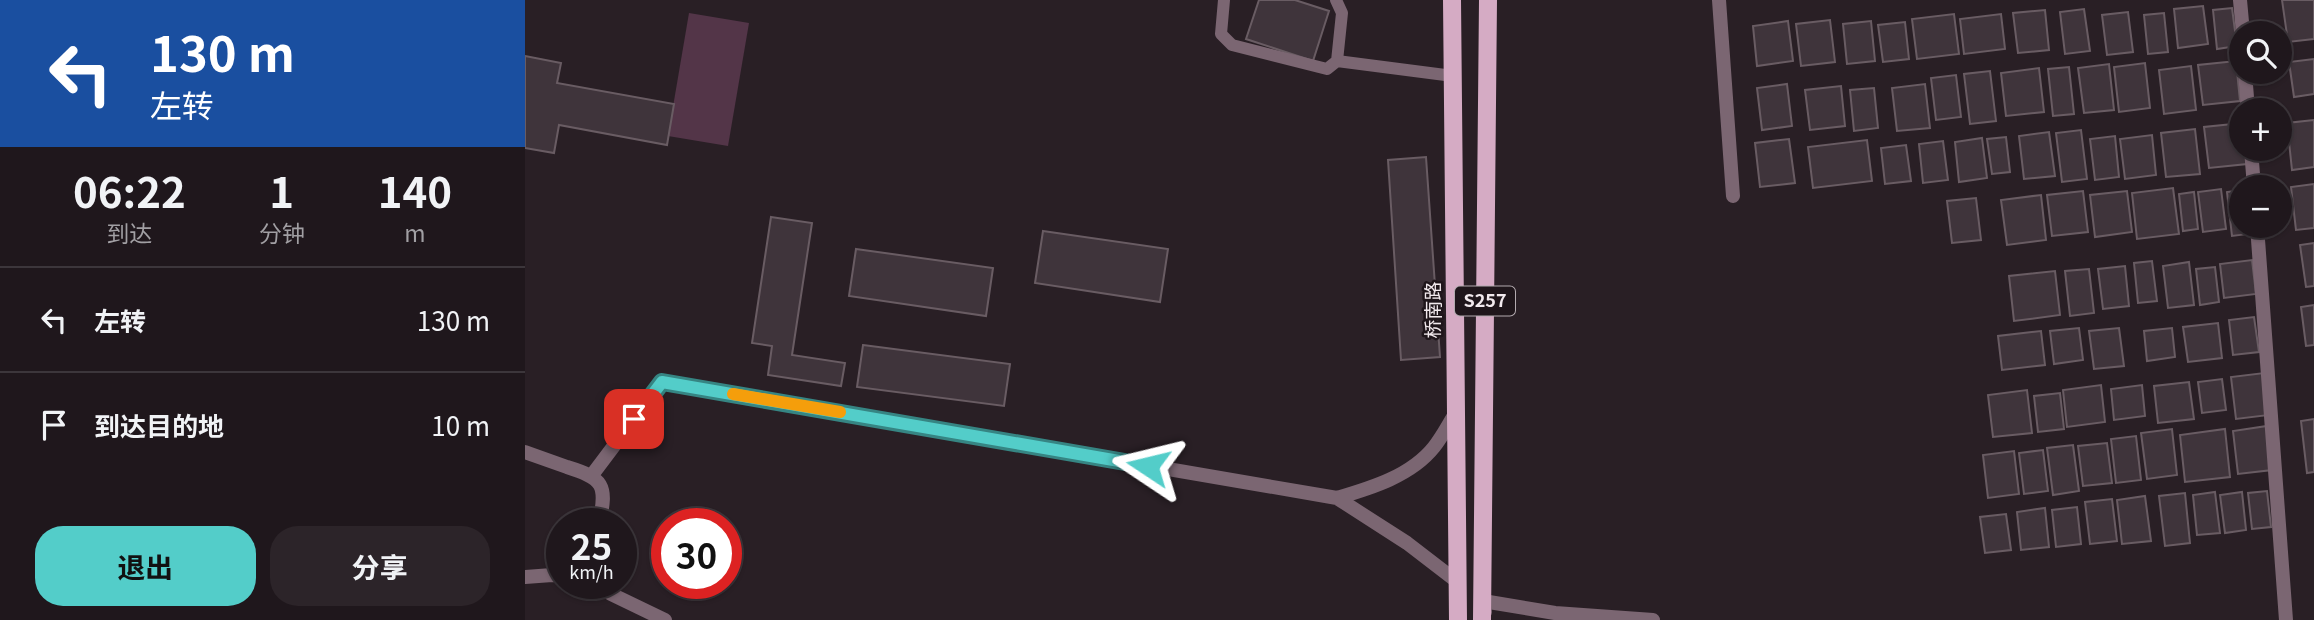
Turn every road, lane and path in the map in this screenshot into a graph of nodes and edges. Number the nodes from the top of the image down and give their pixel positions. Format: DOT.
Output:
graph roads {
  1 [pos="1224,0"];
  2 [pos="1336,0"];
  3 [pos="1452,0"];
  4 [pos="1488,0"];
  5 [pos="1719,0"];
  6 [pos="2240,0"];
  7 [pos="2242,21"];
  8 [pos="1338,61"];
  9 [pos="1453,76"];
  10 [pos="1734,197"];
  11 [pos="2258,238"];
  12 [pos="1455,414"];
  13 [pos="525,452"];
  14 [pos="592,475"];
  15 [pos="1337,498"];
  16 [pos="603,508"];
  17 [pos="546,575"];
  18 [pos="525,577"];
  19 [pos="1459,592"];
  20 [pos="621,599"];
  21 [pos="1483,601"];
  22 [pos="665,620"];
  23 [pos="1448,620"];
  24 [pos="1458,620"];
  25 [pos="1485,620"];
  26 [pos="1653,620"];
  27 [pos="2285,620"];
  1 -- 8 [label="lane"];
  2 -- 8 [label="lane"];
  3 -- 9 [label="main road, 桥南路 / S257"];
  4 -- 21 [label="main road, S257"];
  5 -- 10 [label="street"];
  6 -- 7 [label="street"];
  8 -- 9 [label="lane"];
  9 -- 12 [label="main road, 桥南路 / S257"];
  11 -- 27 [label="street"];
  12 -- 15 [label="street"];
  12 -- 19 [label="main road, 桥南路 / S257"];
  13 -- 14 [label="street"];
  14 -- 15 [label="street"];
  14 -- 16 [label="street"];
  15 -- 19 [label="street"];
  17 -- 18 [label="street"];
  19 -- 23 [label="street"];
  19 -- 24 [label="main road, 桥南路 / S257"];
  20 -- 22 [label="street"];
  21 -- 25 [label="main road, S257"];
  21 -- 26 [label="street"];
}
